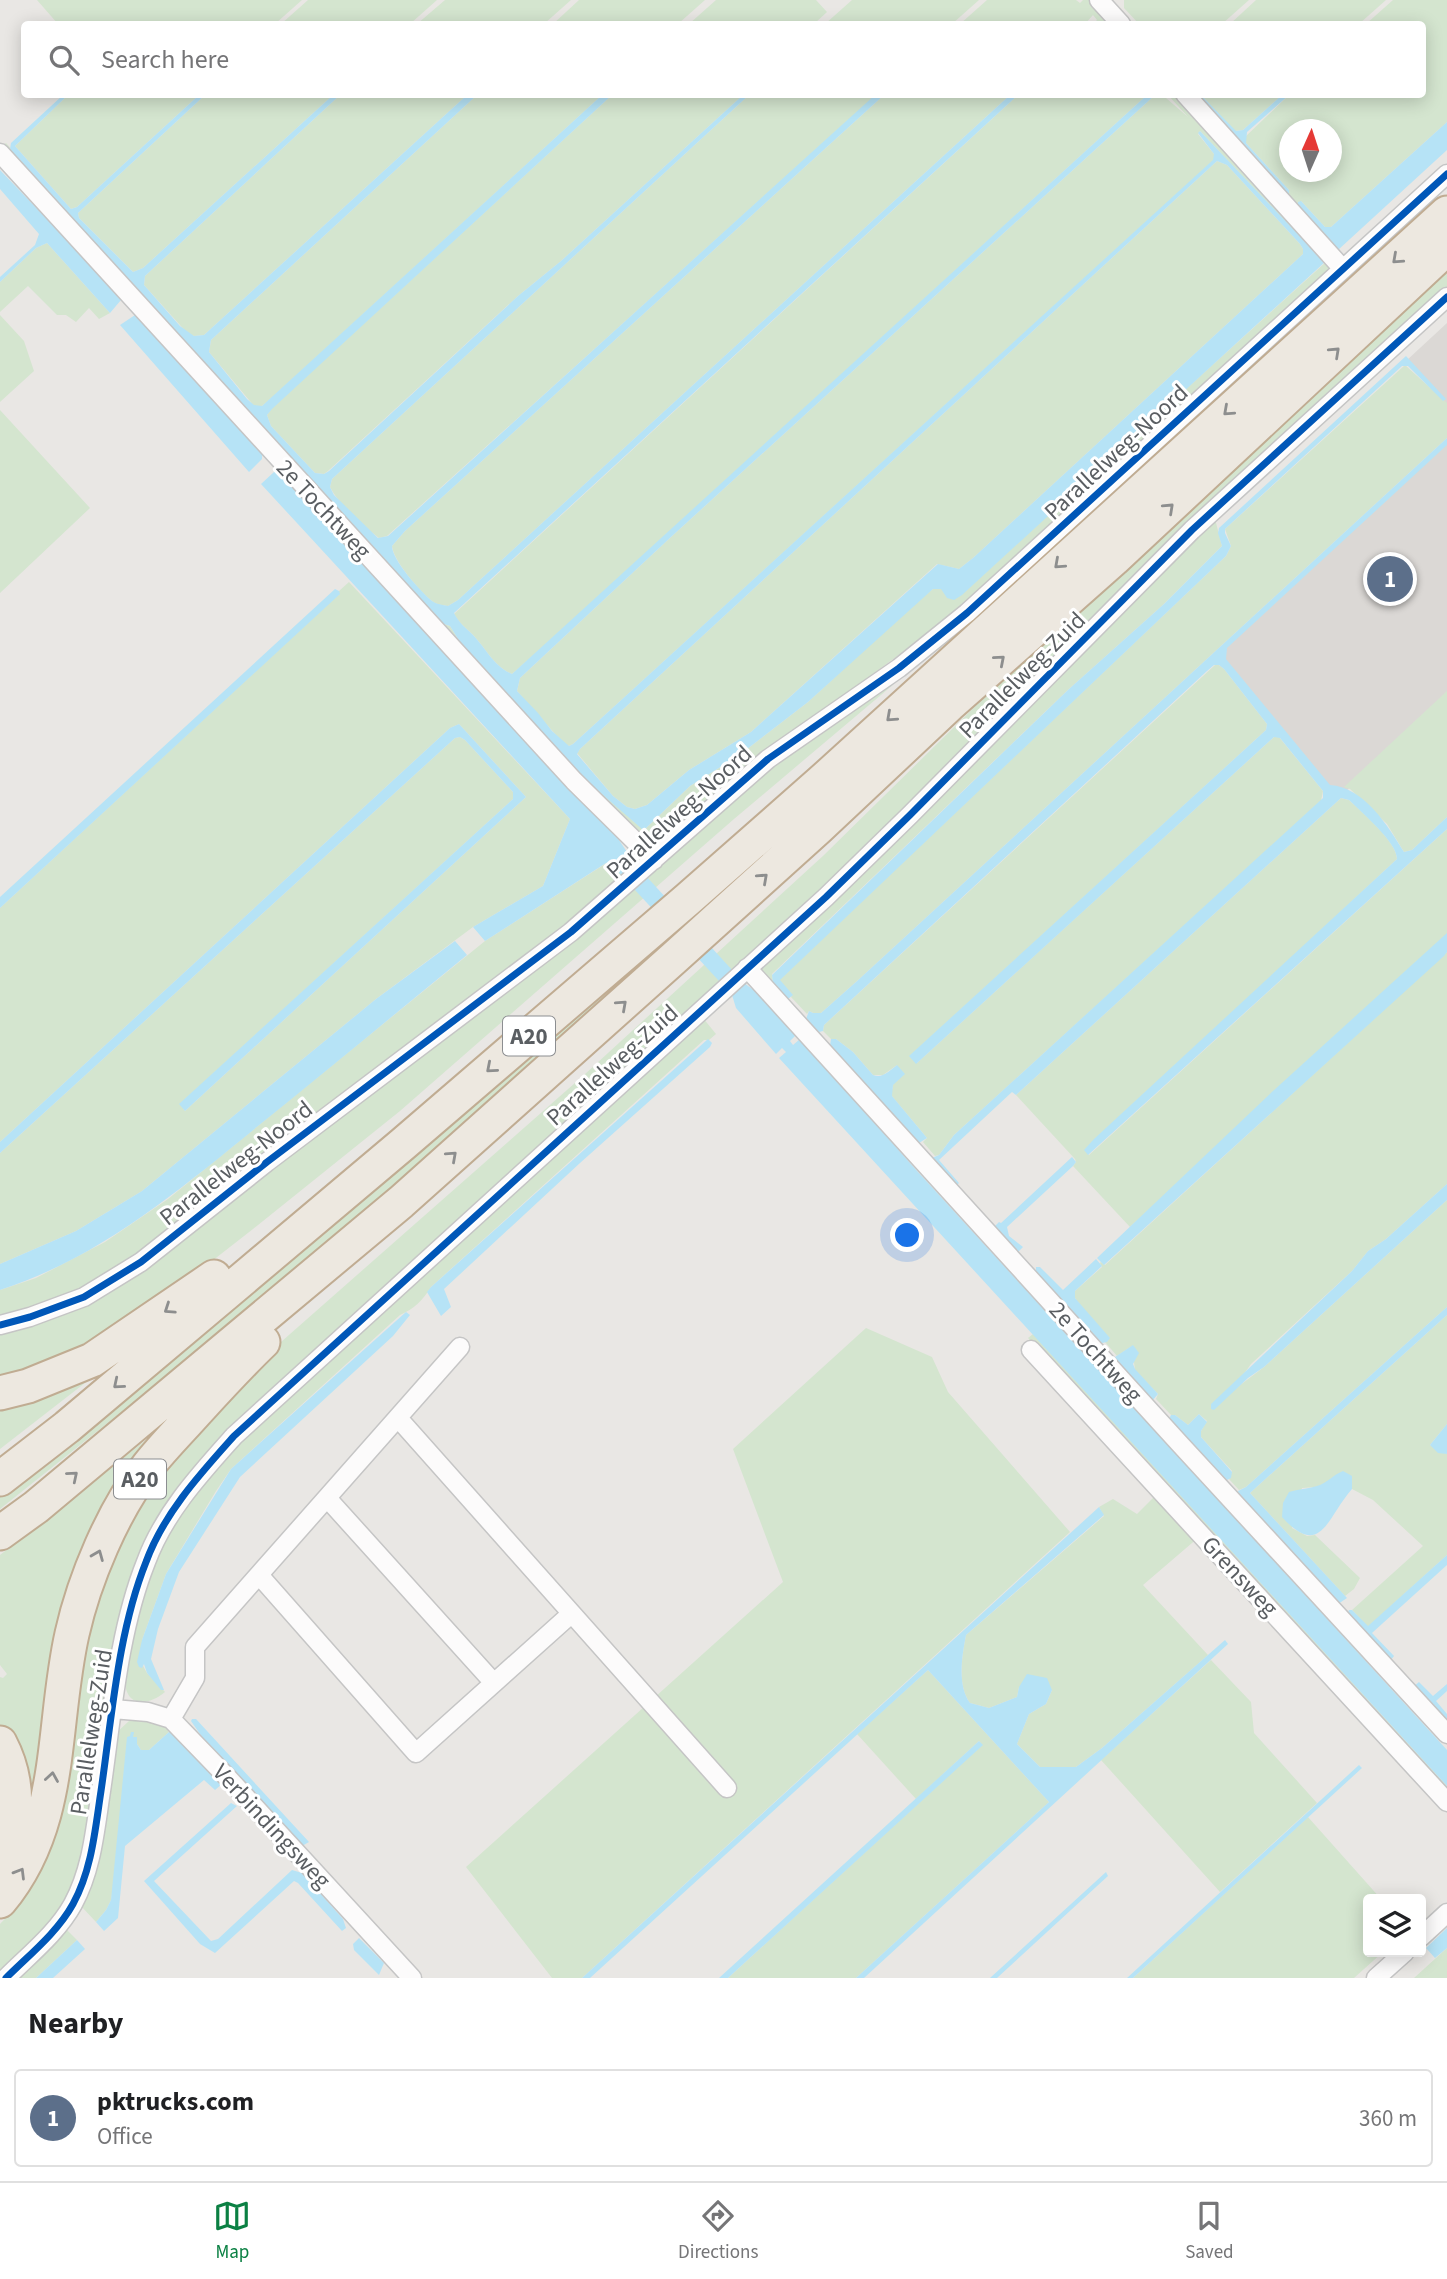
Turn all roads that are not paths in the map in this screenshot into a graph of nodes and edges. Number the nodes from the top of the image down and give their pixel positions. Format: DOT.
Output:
graph roads {
  1 [pos="1099,0"];
  2 [pos="1118,21"];
  3 [pos="1189,98"];
  4 [pos="0,153"];
  5 [pos="1447,174"];
  6 [pos="1447,212"];
  7 [pos="1447,248"];
  8 [pos="1340,266"];
  9 [pos="1447,297"];
  10 [pos="649,864"];
  11 [pos="744,971"];
  12 [pos="403,1144"];
  13 [pos="401,1202"];
  14 [pos="0,1325"];
  15 [pos="460,1348"];
  16 [pos="1031,1350"];
  17 [pos="0,1393"];
  18 [pos="398,1418"];
  19 [pos="0,1479"];
  20 [pos="327,1498"];
  21 [pos="0,1533"];
  22 [pos="259,1575"];
  23 [pos="571,1614"];
  24 [pos="494,1683"];
  25 [pos="113,1709"];
  26 [pos="171,1719"];
  27 [pos="1447,1734"];
  28 [pos="0,1743"];
  29 [pos="727,1788"];
  30 [pos="1447,1802"];
  31 [pos="0,1861"];
  32 [pos="0,1901"];
  33 [pos="1447,1913"];
  34 [pos="1426,1932"];
  35 [pos="1399,1957"];
  36 [pos="6,1978"];
  37 [pos="412,1978"];
  38 [pos="1376,1978"];
  1 -- 2 [label="street"];
  3 -- 8 [label="street"];
  4 -- 10 [label="street, 2e Tochtweg"];
  5 -- 8 [label="street, Parallelweg-Noord"];
  6 -- 12 [label="highway, A20, one-way"];
  13 -- 7 [label="highway, A20, one-way"];
  8 -- 10 [label="street, Parallelweg-Noord"];
  9 -- 11 [label="street, Parallelweg-Zuid"];
  10 -- 14 [label="street, Parallelweg-Noord"];
  11 -- 25 [label="street, Parallelweg-Zuid"];
  11 -- 27 [label="street, 2e Tochtweg"];
  12 -- 17 [label="highway, A20, one-way"];
  12 -- 19 [label="highway, A20, one-way"];
  21 -- 13 [label="highway, A20, one-way"];
  32 -- 13 [label="highway, A20, one-way"];
  15 -- 18 [label="street"];
  16 -- 30 [label="street, Grensweg"];
  18 -- 20 [label="street"];
  18 -- 23 [label="street"];
  20 -- 22 [label="street"];
  20 -- 24 [label="street"];
  22 -- 24 [label="street"];
  22 -- 26 [label="street"];
  23 -- 24 [label="street"];
  23 -- 29 [label="street"];
  25 -- 26 [label="street"];
  25 -- 36 [label="street, Parallelweg-Zuid"];
  26 -- 37 [label="street, Verbindingsweg"];
  28 -- 31 [label="highway"];
  33 -- 34 [label="street"];
  35 -- 38 [label="street"];
}
